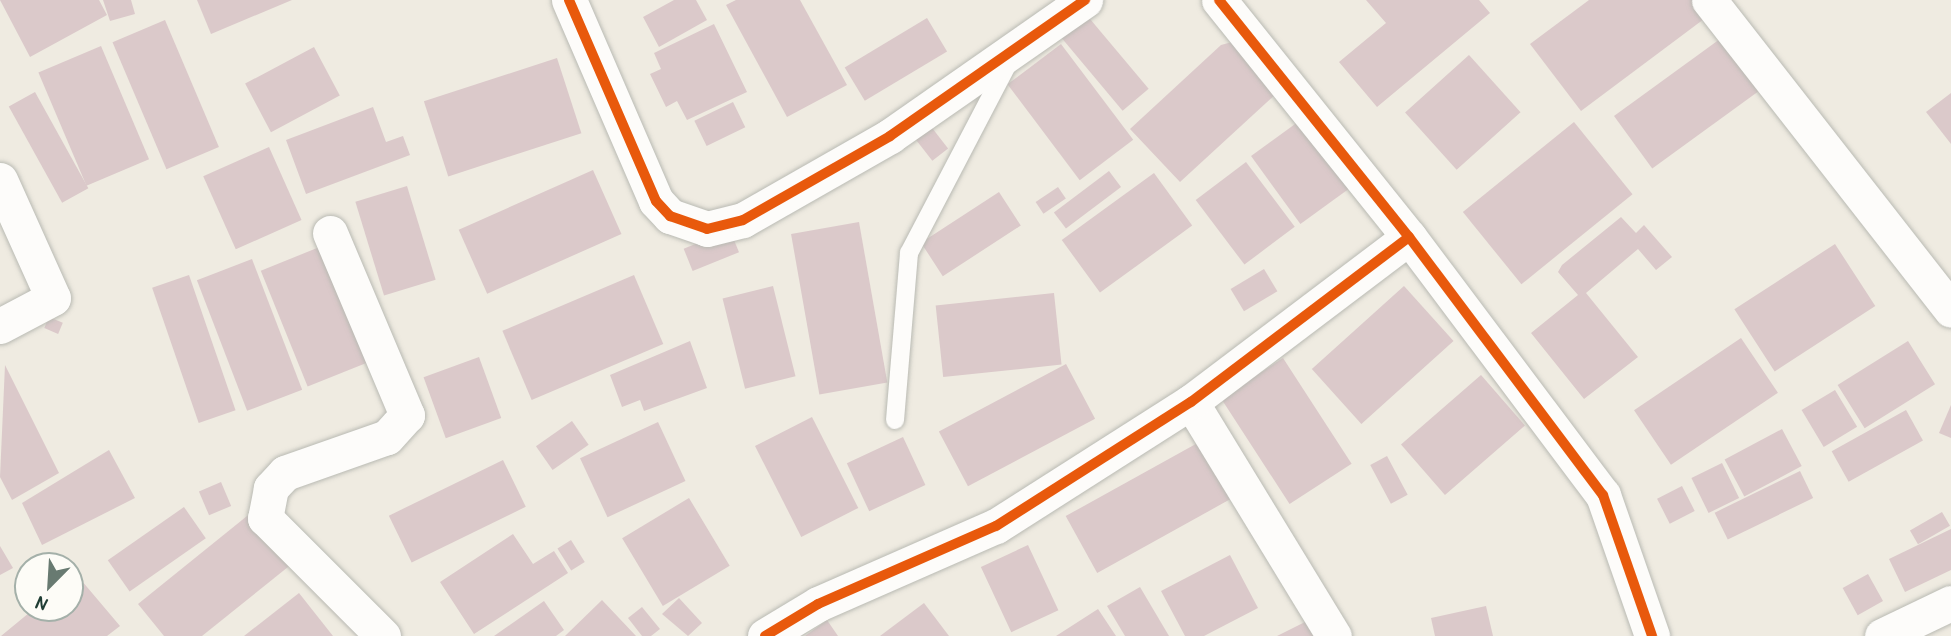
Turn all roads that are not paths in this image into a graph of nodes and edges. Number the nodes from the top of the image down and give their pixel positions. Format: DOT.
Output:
graph roads {
  1 [pos="569,0"];
  2 [pos="1085,0"];
  3 [pos="1219,0"];
  4 [pos="1709,0"];
  5 [pos="1017,47"];
  6 [pos="0,180"];
  7 [pos="330,233"];
  8 [pos="1409,237"];
  9 [pos="1951,310"];
  10 [pos="0,327"];
  11 [pos="1191,402"];
  12 [pos="895,420"];
  13 [pos="1951,603"];
  14 [pos="383,636"];
  15 [pos="765,636"];
  16 [pos="1334,636"];
  17 [pos="1652,636"];
  18 [pos="1882,636"];
  1 -- 5 [label="street"];
  2 -- 5 [label="street"];
  3 -- 8 [label="street"];
  4 -- 9 [label="street"];
  5 -- 12 [label="lane"];
  6 -- 10 [label="street"];
  7 -- 14 [label="street"];
  8 -- 11 [label="street"];
  8 -- 17 [label="street"];
  11 -- 15 [label="street"];
  11 -- 16 [label="street"];
  13 -- 18 [label="street"];
}
